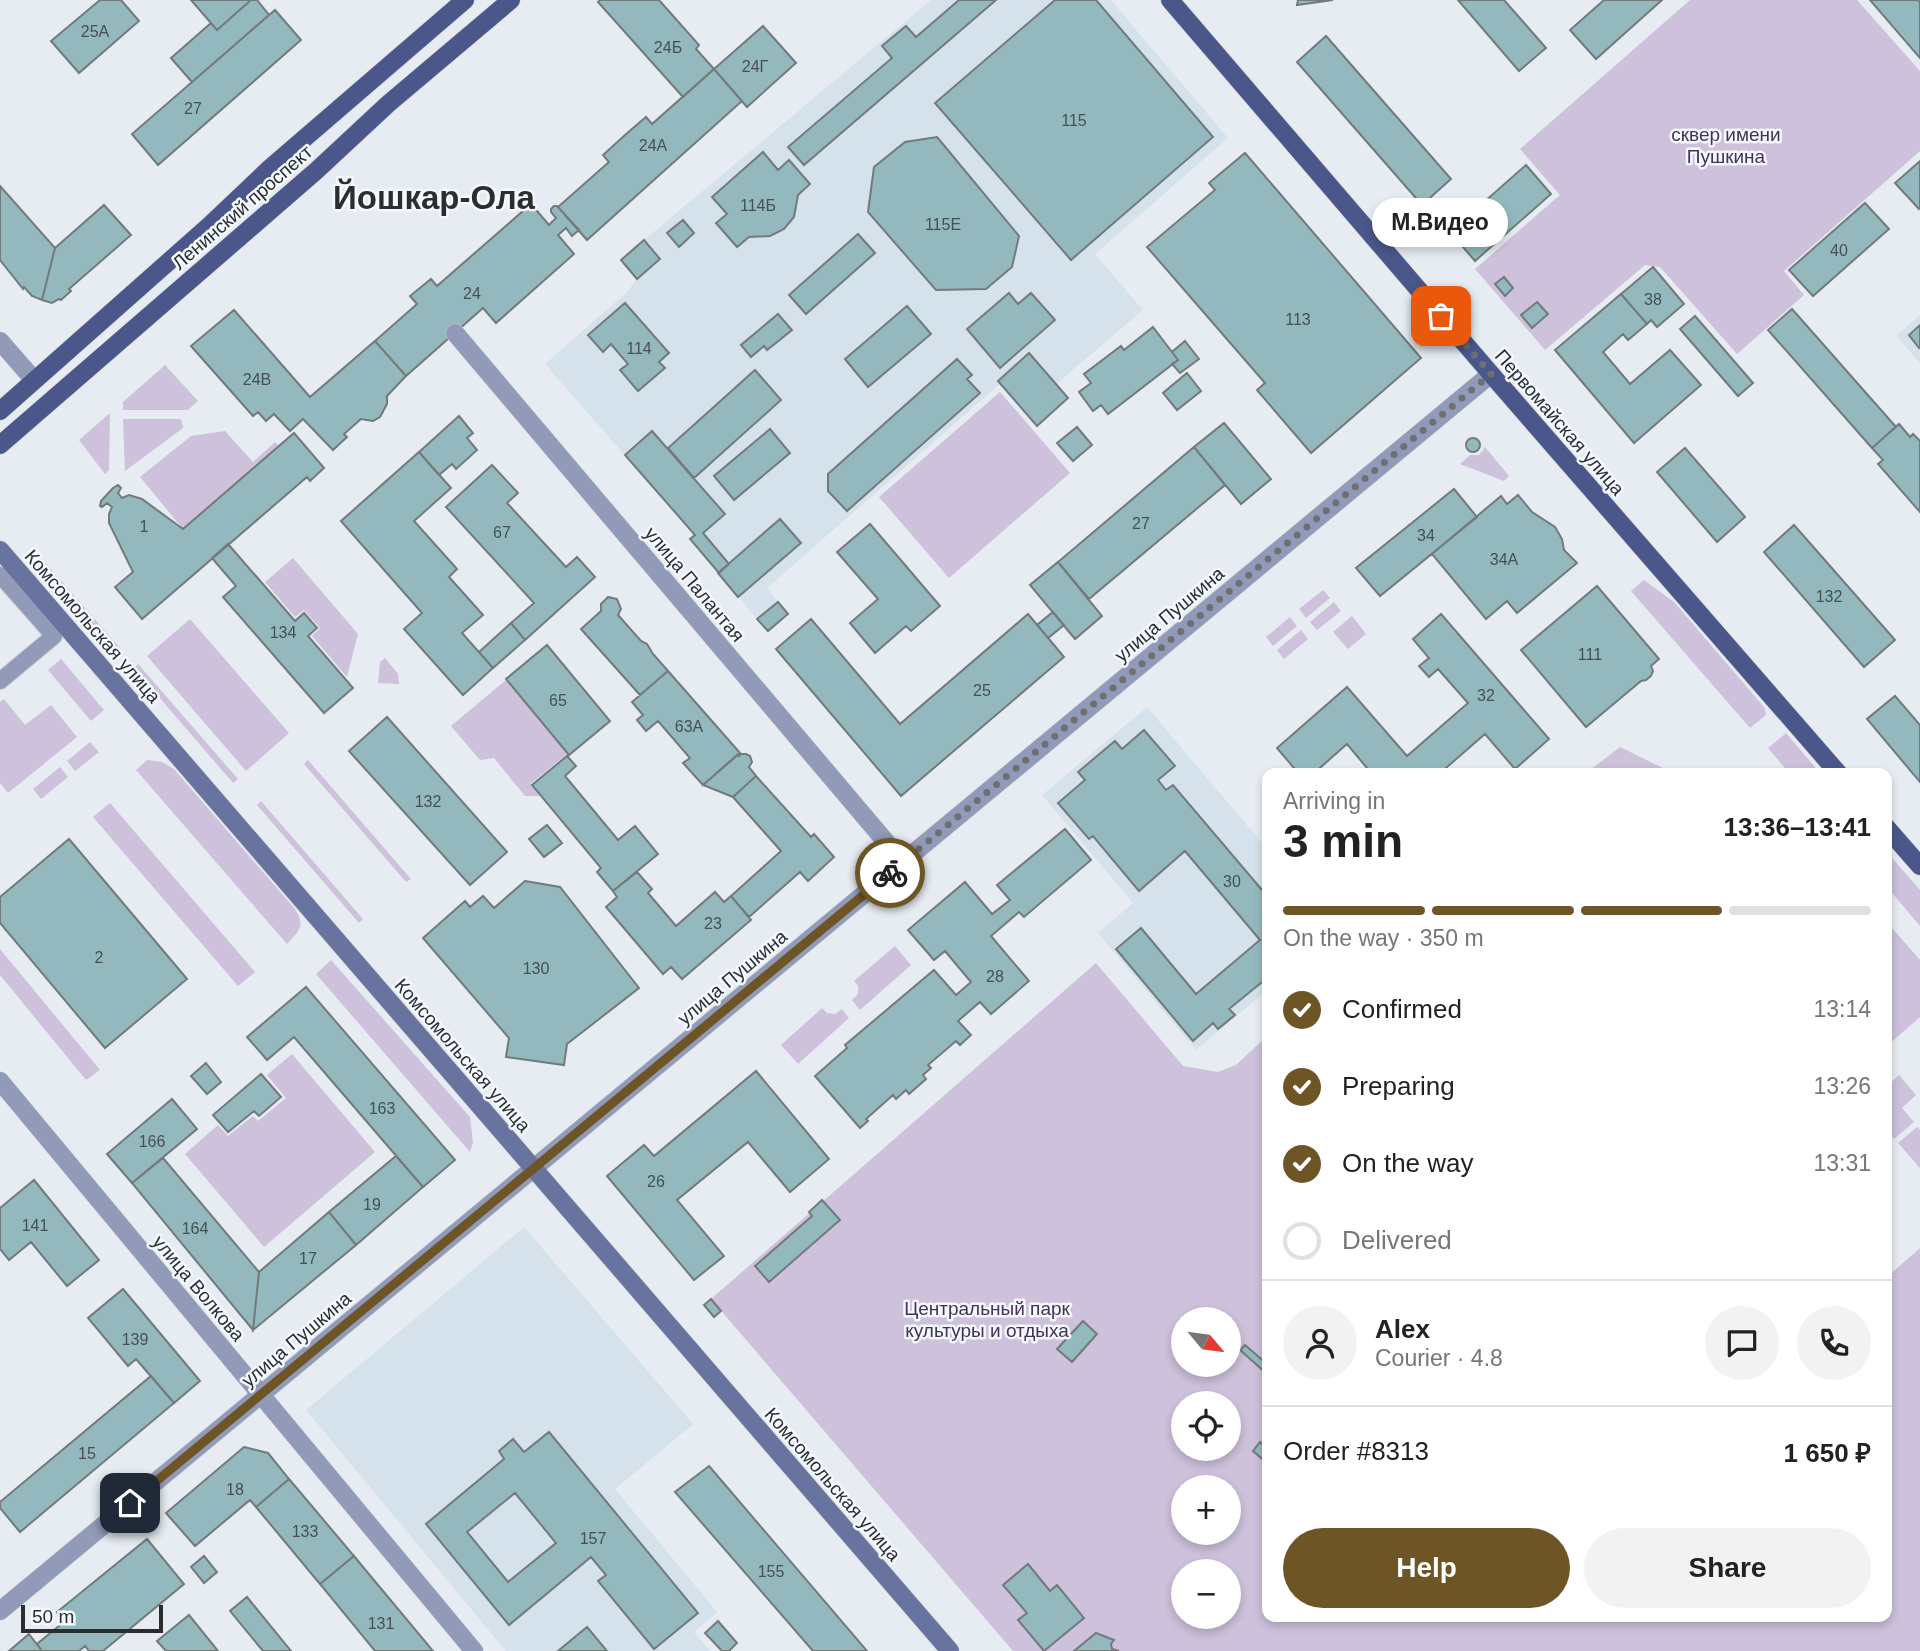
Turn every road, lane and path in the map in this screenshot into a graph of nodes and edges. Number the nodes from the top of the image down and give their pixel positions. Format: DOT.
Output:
graph roads {
  1 [pos="466,0"];
  2 [pos="511,0"];
  3 [pos="1170,0"];
  4 [pos="455,333"];
  5 [pos="0,341"];
  6 [pos="1491,374"];
  7 [pos="34,380"];
  8 [pos="51,400"];
  9 [pos="0,411"];
  10 [pos="0,445"];
  11 [pos="0,550"];
  12 [pos="0,575"];
  13 [pos="0,681"];
  14 [pos="1834,768"];
  15 [pos="1892,834"];
  16 [pos="903,862"];
  17 [pos="1920,866"];
  18 [pos="0,1081"];
  19 [pos="533,1170"];
  20 [pos="261,1395"];
  21 [pos="0,1611"];
  22 [pos="474,1651"];
  23 [pos="950,1651"];
  1 -- 7 [label="main road, Ленинский проспект"];
  2 -- 8 [label="main road, Ленинский проспект"];
  3 -- 6 [label="main road, Первомайская улица"];
  4 -- 16 [label="street, улица Палантая"];
  5 -- 7 [label="street"];
  6 -- 14 [label="main road, Первомайская улица"];
  6 -- 16 [label="street, улица Пушкина"];
  7 -- 8 [label="main road"];
  7 -- 9 [label="main road, Ленинский проспект"];
  8 -- 10 [label="main road, Ленинский проспект"];
  11 -- 19 [label="main road, Комсомольская улица"];
  12 -- 13 [label="street"];
  15 -- 17 [label="main road"];
  16 -- 19 [label="street, улица Пушкина"];
  18 -- 20 [label="street, улица Волкова"];
  19 -- 20 [label="street, улица Пушкина"];
  19 -- 23 [label="main road, Комсомольская улица"];
  20 -- 21 [label="street, улица Пушкина"];
  20 -- 22 [label="street, улица Волкова"];
}
